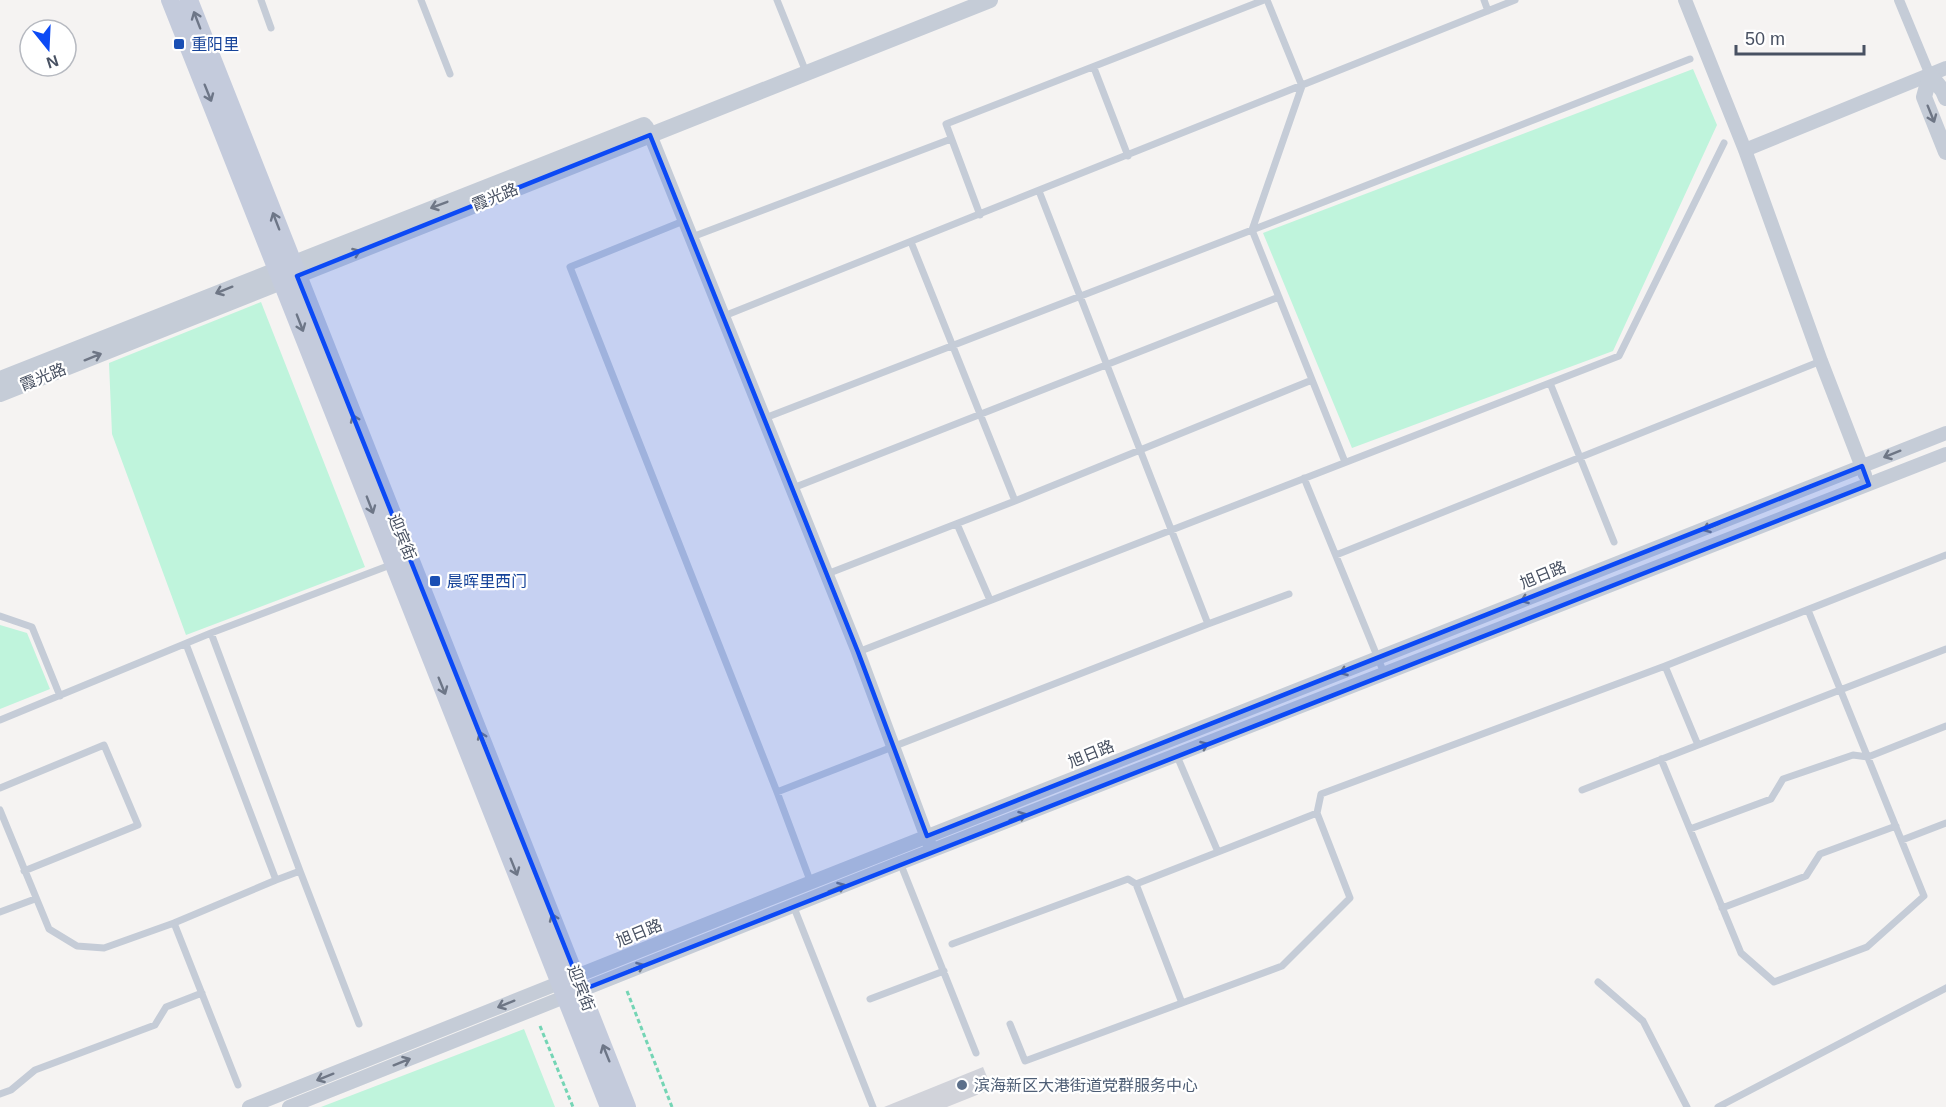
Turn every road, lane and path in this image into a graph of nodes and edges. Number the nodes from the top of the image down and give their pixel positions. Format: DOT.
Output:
graph roads {
  1 [pos="170,0"];
  2 [pos="189,0"];
  3 [pos="261,0"];
  4 [pos="421,0"];
  5 [pos="777,0"];
  6 [pos="963,0"];
  7 [pos="990,0"];
  8 [pos="1265,0"];
  9 [pos="1484,0"];
  10 [pos="1515,0"];
  11 [pos="1685,0"];
  12 [pos="1899,0"];
  13 [pos="1488,11"];
  14 [pos="271,28"];
  15 [pos="1690,59"];
  16 [pos="804,67"];
  17 [pos="1094,68"];
  18 [pos="1946,68"];
  19 [pos="450,74"];
  20 [pos="1930,75"];
  21 [pos="1302,86"];
  22 [pos="1946,98"];
  23 [pos="648,130"];
  24 [pos="951,139"];
  25 [pos="1724,143"];
  26 [pos="1745,150"];
  27 [pos="1946,152"];
  28 [pos="1128,156"];
  29 [pos="1039,191"];
  30 [pos="980,214"];
  31 [pos="686,220"];
  32 [pos="1252,230"];
  33 [pos="692,237"];
  34 [pos="911,242"];
  35 [pos="288,272"];
  36 [pos="1082,296"];
  37 [pos="1279,297"];
  38 [pos="724,316"];
  39 [pos="953,345"];
  40 [pos="1821,361"];
  41 [pos="1108,364"];
  42 [pos="0,380"];
  43 [pos="1312,380"];
  44 [pos="1550,383"];
  45 [pos="0,394"];
  46 [pos="981,414"];
  47 [pos="765,418"];
  48 [pos="1946,433"];
  49 [pos="1140,450"];
  50 [pos="1946,454"];
  51 [pos="1579,458"];
  52 [pos="1345,462"];
  53 [pos="1862,466"];
  54 [pos="1304,478"];
  55 [pos="1869,484"];
  56 [pos="793,488"];
  57 [pos="1015,501"];
  58 [pos="957,524"];
  59 [pos="1172,530"];
  60 [pos="1614,542"];
  61 [pos="1336,555"];
  62 [pos="1946,555"];
  63 [pos="393,564"];
  64 [pos="827,574"];
  65 [pos="1289,594"];
  66 [pos="990,600"];
  67 [pos="1808,610"];
  68 [pos="0,616"];
  69 [pos="1208,624"];
  70 [pos="211,633"];
  71 [pos="186,644"];
  72 [pos="1946,649"];
  73 [pos="858,652"];
  74 [pos="1378,658"];
  75 [pos="1665,666"];
  76 [pos="1384,673"];
  77 [pos="1841,690"];
  78 [pos="60,696"];
  79 [pos="0,720"];
  80 [pos="1946,726"];
  81 [pos="1698,745"];
  82 [pos="893,746"];
  83 [pos="1177,756"];
  84 [pos="1868,757"];
  85 [pos="1661,759"];
  86 [pos="0,788"];
  87 [pos="1582,790"];
  88 [pos="777,792"];
  89 [pos="0,811"];
  90 [pos="1317,813"];
  91 [pos="1946,823"];
  92 [pos="1896,826"];
  93 [pos="1690,829"];
  94 [pos="927,836"];
  95 [pos="1902,840"];
  96 [pos="896,849"];
  97 [pos="932,850"];
  98 [pos="1218,852"];
  99 [pos="900,863"];
  100 [pos="24,871"];
  101 [pos="300,871"];
  102 [pos="276,880"];
  103 [pos="811,882"];
  104 [pos="1136,884"];
  105 [pos="789,891"];
  106 [pos="816,897"];
  107 [pos="35,899"];
  108 [pos="794,906"];
  109 [pos="1722,908"];
  110 [pos="0,912"];
  111 [pos="174,922"];
  112 [pos="952,944"];
  113 [pos="944,971"];
  114 [pos="1598,982"];
  115 [pos="571,986"];
  116 [pos="1946,988"];
  117 [pos="627,992"];
  118 [pos="202,993"];
  119 [pos="870,999"];
  120 [pos="1182,1003"];
  121 [pos="359,1024"];
  122 [pos="1010,1024"];
  123 [pos="540,1026"];
  124 [pos="976,1053"];
  125 [pos="238,1085"];
  126 [pos="0,1094"];
  127 [pos="249,1107"];
  128 [pos="289,1107"];
  129 [pos="573,1107"];
  130 [pos="609,1107"];
  131 [pos="627,1107"];
  132 [pos="672,1107"];
  133 [pos="873,1107"];
  134 [pos="1687,1107"];
  135 [pos="1718,1107"];
  1 -- 35 [label="main road, 迎宾街, one-way"];
  35 -- 2 [label="main road, 迎宾街, one-way"];
  3 -- 14 [label="lane"];
  4 -- 19 [label="lane"];
  5 -- 16 [label="lane"];
  6 -- 16 [label="street, 霞光路"];
  7 -- 16 [label="street, 霞光路"];
  8 -- 17 [label="lane"];
  8 -- 21 [label="lane"];
  9 -- 13 [label="lane"];
  10 -- 13 [label="lane"];
  11 -- 26 [label="street"];
  12 -- 20 [label="street"];
  13 -- 21 [label="lane"];
  15 -- 32 [label="lane"];
  16 -- 23 [label="street, 霞光路"];
  17 -- 24 [label="lane"];
  17 -- 28 [label="lane"];
  18 -- 20 [label="street"];
  20 -- 22 [label="street"];
  20 -- 26 [label="street"];
  20 -- 27 [label="street, one-way"];
  21 -- 28 [label="lane"];
  21 -- 32 [label="lane"];
  23 -- 31 [label="street"];
  23 -- 35 [label="street, 霞光路"];
  24 -- 30 [label="lane"];
  24 -- 33 [label="lane"];
  25 -- 44 [label="lane"];
  26 -- 40 [label="street"];
  28 -- 29 [label="lane"];
  29 -- 30 [label="lane"];
  29 -- 36 [label="lane"];
  30 -- 34 [label="lane"];
  31 -- 33 [label="street"];
  31 -- 88 [label="lane"];
  32 -- 36 [label="lane"];
  32 -- 37 [label="lane"];
  33 -- 38 [label="street"];
  34 -- 38 [label="lane"];
  34 -- 39 [label="lane"];
  35 -- 42 [label="street, 霞光路, one-way"];
  45 -- 35 [label="street, 霞光路, one-way"];
  35 -- 63 [label="main road, 迎宾街, one-way"];
  115 -- 35 [label="main road, 迎宾街, one-way"];
  36 -- 39 [label="lane"];
  36 -- 41 [label="lane"];
  37 -- 41 [label="lane"];
  37 -- 43 [label="lane"];
  38 -- 47 [label="street"];
  39 -- 46 [label="lane"];
  39 -- 47 [label="lane"];
  40 -- 51 [label="lane"];
  40 -- 53 [label="street"];
  41 -- 46 [label="lane"];
  41 -- 49 [label="lane"];
  43 -- 49 [label="lane"];
  43 -- 52 [label="lane"];
  44 -- 51 [label="lane"];
  44 -- 52 [label="lane"];
  46 -- 56 [label="lane"];
  46 -- 57 [label="lane"];
  47 -- 56 [label="street"];
  48 -- 53 [label="street, 旭日路, one-way"];
  49 -- 57 [label="lane"];
  49 -- 59 [label="lane"];
  50 -- 55 [label="street, 旭日路"];
  51 -- 60 [label="lane"];
  51 -- 61 [label="lane"];
  52 -- 54 [label="lane"];
  53 -- 55 [label="street"];
  53 -- 74 [label="street, 旭日路, one-way"];
  54 -- 59 [label="lane"];
  54 -- 61 [label="lane"];
  55 -- 76 [label="street, 旭日路"];
  56 -- 64 [label="street"];
  57 -- 58 [label="lane"];
  58 -- 64 [label="lane"];
  58 -- 66 [label="lane"];
  59 -- 66 [label="lane"];
  59 -- 69 [label="lane"];
  61 -- 74 [label="lane"];
  62 -- 67 [label="lane"];
  63 -- 70 [label="lane"];
  63 -- 115 [label="main road, 迎宾街, one-way"];
  64 -- 73 [label="street"];
  65 -- 69 [label="lane"];
  66 -- 73 [label="lane"];
  67 -- 75 [label="lane"];
  67 -- 77 [label="lane"];
  68 -- 78 [label="lane"];
  69 -- 82 [label="lane"];
  70 -- 71 [label="lane"];
  70 -- 101 [label="lane"];
  71 -- 78 [label="lane"];
  71 -- 102 [label="lane"];
  72 -- 77 [label="lane"];
  73 -- 82 [label="street"];
  74 -- 76 [label="lane"];
  74 -- 94 [label="street, 旭日路, one-way"];
  75 -- 81 [label="lane"];
  75 -- 90 [label="lane"];
  83 -- 76 [label="street, 旭日路, one-way"];
  77 -- 81 [label="lane"];
  77 -- 84 [label="lane"];
  78 -- 79 [label="lane"];
  80 -- 84 [label="lane"];
  81 -- 85 [label="lane"];
  82 -- 88 [label="lane"];
  82 -- 94 [label="street"];
  97 -- 83 [label="street, 旭日路, one-way"];
  83 -- 98 [label="lane"];
  84 -- 92 [label="lane"];
  84 -- 93 [label="lane"];
  85 -- 87 [label="lane"];
  85 -- 93 [label="lane"];
  86 -- 100 [label="lane"];
  88 -- 103 [label="lane"];
  89 -- 100 [label="lane"];
  90 -- 98 [label="lane"];
  90 -- 120 [label="lane"];
  91 -- 95 [label="lane"];
  92 -- 95 [label="lane"];
  92 -- 109 [label="lane"];
  93 -- 109 [label="lane"];
  94 -- 96 [label="street, 旭日路"];
  94 -- 97 [label="street"];
  95 -- 109 [label="lane"];
  96 -- 99 [label="lane"];
  96 -- 103 [label="street, 旭日路"];
  97 -- 99 [label="street, 旭日路"];
  98 -- 104 [label="lane"];
  106 -- 99 [label="street, 旭日路, one-way"];
  99 -- 113 [label="lane"];
  100 -- 107 [label="lane"];
  101 -- 102 [label="lane"];
  101 -- 121 [label="lane"];
  102 -- 111 [label="lane"];
  103 -- 105 [label="street, 旭日路"];
  103 -- 106 [label="lane"];
  104 -- 112 [label="lane"];
  104 -- 120 [label="lane"];
  105 -- 108 [label="lane"];
  105 -- 115 [label="street, 旭日路"];
  106 -- 108 [label="street, 旭日路"];
  107 -- 110 [label="lane"];
  107 -- 111 [label="lane"];
  115 -- 108 [label="street, 旭日路, one-way"];
  108 -- 133 [label="lane"];
  111 -- 118 [label="lane"];
  113 -- 119 [label="lane"];
  113 -- 124 [label="lane"];
  114 -- 134 [label="lane"];
  115 -- 127 [label="street, 旭日路, one-way"];
  128 -- 115 [label="street, 旭日路, one-way"];
  115 -- 130 [label="main road, 迎宾街"];
  131 -- 115 [label="main road, 迎宾街, one-way"];
  116 -- 135 [label="lane"];
  117 -- 132 [label="path"];
  118 -- 125 [label="lane"];
  118 -- 126 [label="lane"];
  120 -- 122 [label="lane"];
  123 -- 129 [label="path"];
}
